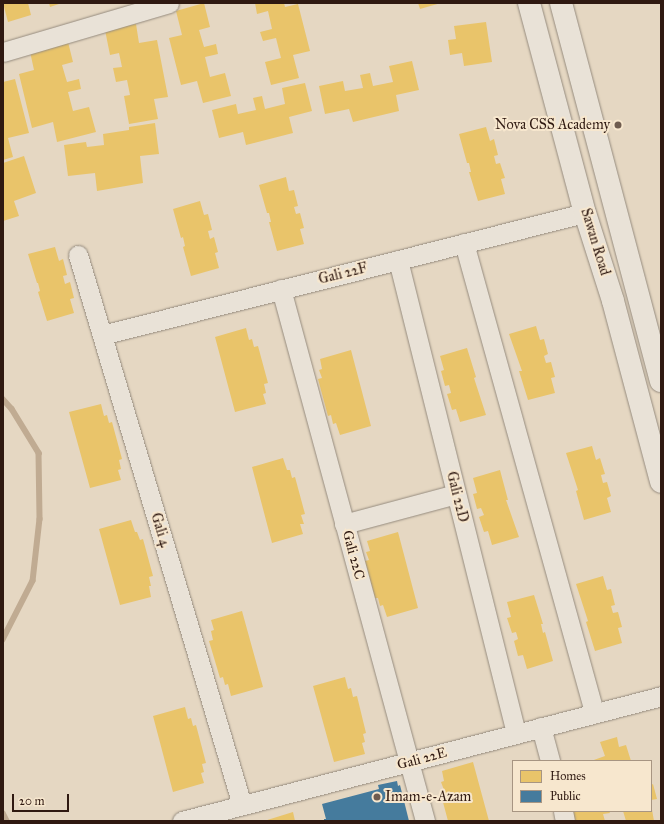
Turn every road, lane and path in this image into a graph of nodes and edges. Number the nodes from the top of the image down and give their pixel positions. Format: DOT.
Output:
graph roads {
  1 [pos="169,3"];
  2 [pos="529,3"];
  3 [pos="561,3"];
  4 [pos="3,52"];
  5 [pos="585,213"];
  6 [pos="464,243"];
  7 [pos="78,255"];
  8 [pos="398,260"];
  9 [pos="281,289"];
  10 [pos="102,335"];
  11 [pos="660,374"];
  12 [pos="661,482"];
  13 [pos="456,494"];
  14 [pos="344,524"];
  15 [pos="661,696"];
  16 [pos="594,714"];
  17 [pos="541,727"];
  18 [pos="516,734"];
  19 [pos="550,760"];
  20 [pos="409,762"];
  21 [pos="242,805"];
  22 [pos="187,820"];
  23 [pos="425,821"];
  1 -- 4 [label="street"];
  2 -- 5 [label="main road, Sawan Road"];
  3 -- 11 [label="main road, Sawan Road"];
  5 -- 6 [label="street, Gali 22F"];
  5 -- 12 [label="main road, Sawan Road"];
  6 -- 8 [label="street, Gali 22F"];
  6 -- 16 [label="street"];
  7 -- 10 [label="street, Gali 4"];
  8 -- 9 [label="street, Gali 22F"];
  8 -- 13 [label="street, Gali 22D"];
  9 -- 10 [label="street, Gali 22F"];
  9 -- 14 [label="street, Gali 22C"];
  10 -- 21 [label="street, Gali 4"];
  13 -- 14 [label="street"];
  13 -- 18 [label="street, Gali 22D"];
  14 -- 20 [label="street, Gali 22C"];
  15 -- 16 [label="street, Gali 22E"];
  16 -- 17 [label="street, Gali 22E"];
  17 -- 18 [label="street, Gali 22E"];
  17 -- 19 [label="street"];
  18 -- 20 [label="street, Gali 22E"];
  20 -- 21 [label="street, Gali 22E"];
  20 -- 23 [label="street, Gali 22C"];
  21 -- 22 [label="street, Gali 22E"];
}
